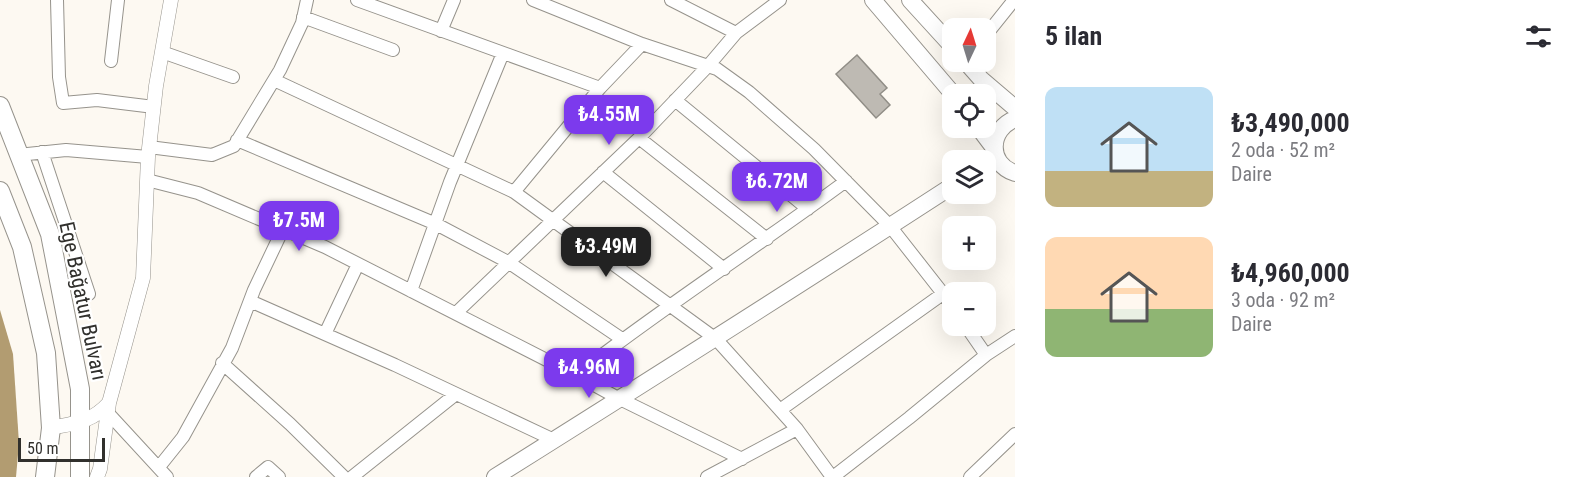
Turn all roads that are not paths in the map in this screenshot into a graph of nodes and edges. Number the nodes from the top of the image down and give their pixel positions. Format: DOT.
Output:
graph roads {
  1 [pos="57,0"];
  2 [pos="118,0"];
  3 [pos="171,0"];
  4 [pos="307,0"];
  5 [pos="357,0"];
  6 [pos="454,0"];
  7 [pos="533,0"];
  8 [pos="671,0"];
  9 [pos="780,0"];
  10 [pos="873,0"];
  11 [pos="910,0"];
  12 [pos="1014,0"];
  13 [pos="303,16"];
  14 [pos="996,22"];
  15 [pos="441,31"];
  16 [pos="736,33"];
  17 [pos="942,35"];
  18 [pos="642,44"];
  19 [pos="393,50"];
  20 [pos="162,52"];
  21 [pos="503,53"];
  22 [pos="111,61"];
  23 [pos="708,66"];
  24 [pos="975,72"];
  25 [pos="233,77"];
  26 [pos="274,80"];
  27 [pos="944,84"];
  28 [pos="600,88"];
  29 [pos="675,100"];
  30 [pos="0,106"];
  31 [pos="154,107"];
  32 [pos="1015,108"];
  33 [pos="1015,119"];
  34 [pos="639,138"];
  35 [pos="237,140"];
  36 [pos="994,150"];
  37 [pos="42,152"];
  38 [pos="149,152"];
  39 [pos="18,155"];
  40 [pos="996,160"];
  41 [pos="457,167"];
  42 [pos="603,172"];
  43 [pos="1015,173"];
  44 [pos="147,180"];
  45 [pos="846,181"];
  46 [pos="0,191"];
  47 [pos="514,192"];
  48 [pos="942,192"];
  49 [pos="808,209"];
  50 [pos="553,220"];
  51 [pos="436,224"];
  52 [pos="890,226"];
  53 [pos="283,229"];
  54 [pos="767,239"];
  55 [pos="507,262"];
  56 [pos="358,264"];
  57 [pos="724,269"];
  58 [pos="411,291"];
  59 [pos="942,291"];
  60 [pos="89,294"];
  61 [pos="942,294"];
  62 [pos="250,301"];
  63 [pos="670,307"];
  64 [pos="456,313"];
  65 [pos="325,334"];
  66 [pos="973,336"];
  67 [pos="1015,336"];
  68 [pos="622,339"];
  69 [pos="716,339"];
  70 [pos="986,355"];
  71 [pos="222,363"];
  72 [pos="576,375"];
  73 [pos="456,394"];
  74 [pos="618,398"];
  75 [pos="109,408"];
  76 [pos="780,410"];
  77 [pos="80,422"];
  78 [pos="51,428"];
  79 [pos="797,429"];
  80 [pos="1015,434"];
  81 [pos="554,440"];
  82 [pos="742,459"];
  83 [pos="163,472"];
  84 [pos="975,472"];
  85 [pos="45,477"];
  86 [pos="80,477"];
  87 [pos="97,477"];
  88 [pos="256,477"];
  89 [pos="279,477"];
  90 [pos="344,477"];
  91 [pos="352,477"];
  92 [pos="495,477"];
  93 [pos="707,477"];
  94 [pos="833,477"];
  95 [pos="990,477"];
  1 -- 31 [label="street"];
  2 -- 22 [label="street"];
  3 -- 20 [label="street"];
  4 -- 13 [label="street"];
  5 -- 15 [label="street"];
  6 -- 15 [label="street"];
  7 -- 18 [label="street"];
  8 -- 16 [label="street"];
  9 -- 16 [label="street"];
  10 -- 27 [label="main road"];
  11 -- 17 [label="main road"];
  12 -- 14 [label="street"];
  13 -- 19 [label="street"];
  13 -- 26 [label="street"];
  15 -- 21 [label="street"];
  16 -- 23 [label="street"];
  18 -- 23 [label="street"];
  18 -- 28 [label="street"];
  20 -- 25 [label="street"];
  20 -- 31 [label="street"];
  21 -- 28 [label="street"];
  21 -- 41 [label="street"];
  23 -- 29 [label="street"];
  23 -- 45 [label="street"];
  24 -- 32 [label="main road"];
  26 -- 35 [label="street"];
  26 -- 41 [label="street"];
  28 -- 47 [label="street"];
  29 -- 34 [label="street"];
  29 -- 49 [label="street"];
  30 -- 39 [label="main road, Ege Bağatur Bulvarı"];
  31 -- 38 [label="street"];
  33 -- 36 [label="main road"];
  34 -- 42 [label="street"];
  34 -- 54 [label="street"];
  35 -- 38 [label="street"];
  35 -- 51 [label="street"];
  37 -- 38 [label="street"];
  37 -- 39 [label="street"];
  37 -- 60 [label="street"];
  38 -- 44 [label="street"];
  39 -- 77 [label="main road, Ege Bağatur Bulvarı"];
  40 -- 43 [label="main road"];
  41 -- 47 [label="street"];
  41 -- 51 [label="street"];
  42 -- 50 [label="street"];
  42 -- 57 [label="street"];
  44 -- 53 [label="street"];
  44 -- 75 [label="street"];
  45 -- 49 [label="street"];
  45 -- 52 [label="street"];
  46 -- 78 [label="main road"];
  47 -- 50 [label="street"];
  48 -- 52 [label="main road"];
  49 -- 54 [label="street"];
  50 -- 55 [label="street"];
  50 -- 63 [label="street"];
  51 -- 55 [label="street"];
  51 -- 58 [label="street"];
  52 -- 59 [label="street"];
  52 -- 69 [label="main road"];
  53 -- 56 [label="street"];
  53 -- 62 [label="street"];
  54 -- 57 [label="street"];
  55 -- 64 [label="street"];
  55 -- 68 [label="street"];
  56 -- 58 [label="street"];
  56 -- 65 [label="street"];
  57 -- 63 [label="street"];
  58 -- 64 [label="street"];
  61 -- 76 [label="street"];
  62 -- 65 [label="street"];
  62 -- 71 [label="street"];
  63 -- 68 [label="street"];
  63 -- 69 [label="street"];
  64 -- 72 [label="street"];
  65 -- 73 [label="street"];
  66 -- 70 [label="street"];
  67 -- 70 [label="street"];
  68 -- 72 [label="street"];
  69 -- 74 [label="main road"];
  69 -- 76 [label="street"];
  70 -- 94 [label="street"];
  71 -- 83 [label="street"];
  71 -- 90 [label="street"];
  72 -- 74 [label="street"];
  73 -- 81 [label="street"];
  73 -- 91 [label="street"];
  74 -- 81 [label="main road"];
  74 -- 82 [label="street"];
  75 -- 77 [label="street"];
  75 -- 83 [label="street"];
  75 -- 87 [label="street"];
  76 -- 79 [label="street"];
  77 -- 78 [label="street"];
  77 -- 86 [label="main road, Ege Bağatur Bulvarı"];
  78 -- 85 [label="main road"];
  79 -- 82 [label="street"];
  79 -- 94 [label="street"];
  80 -- 84 [label="street"];
  81 -- 92 [label="main road"];
  82 -- 93 [label="street"];
  84 -- 95 [label="street"];
  88 -- 89 [label="street"];
}
